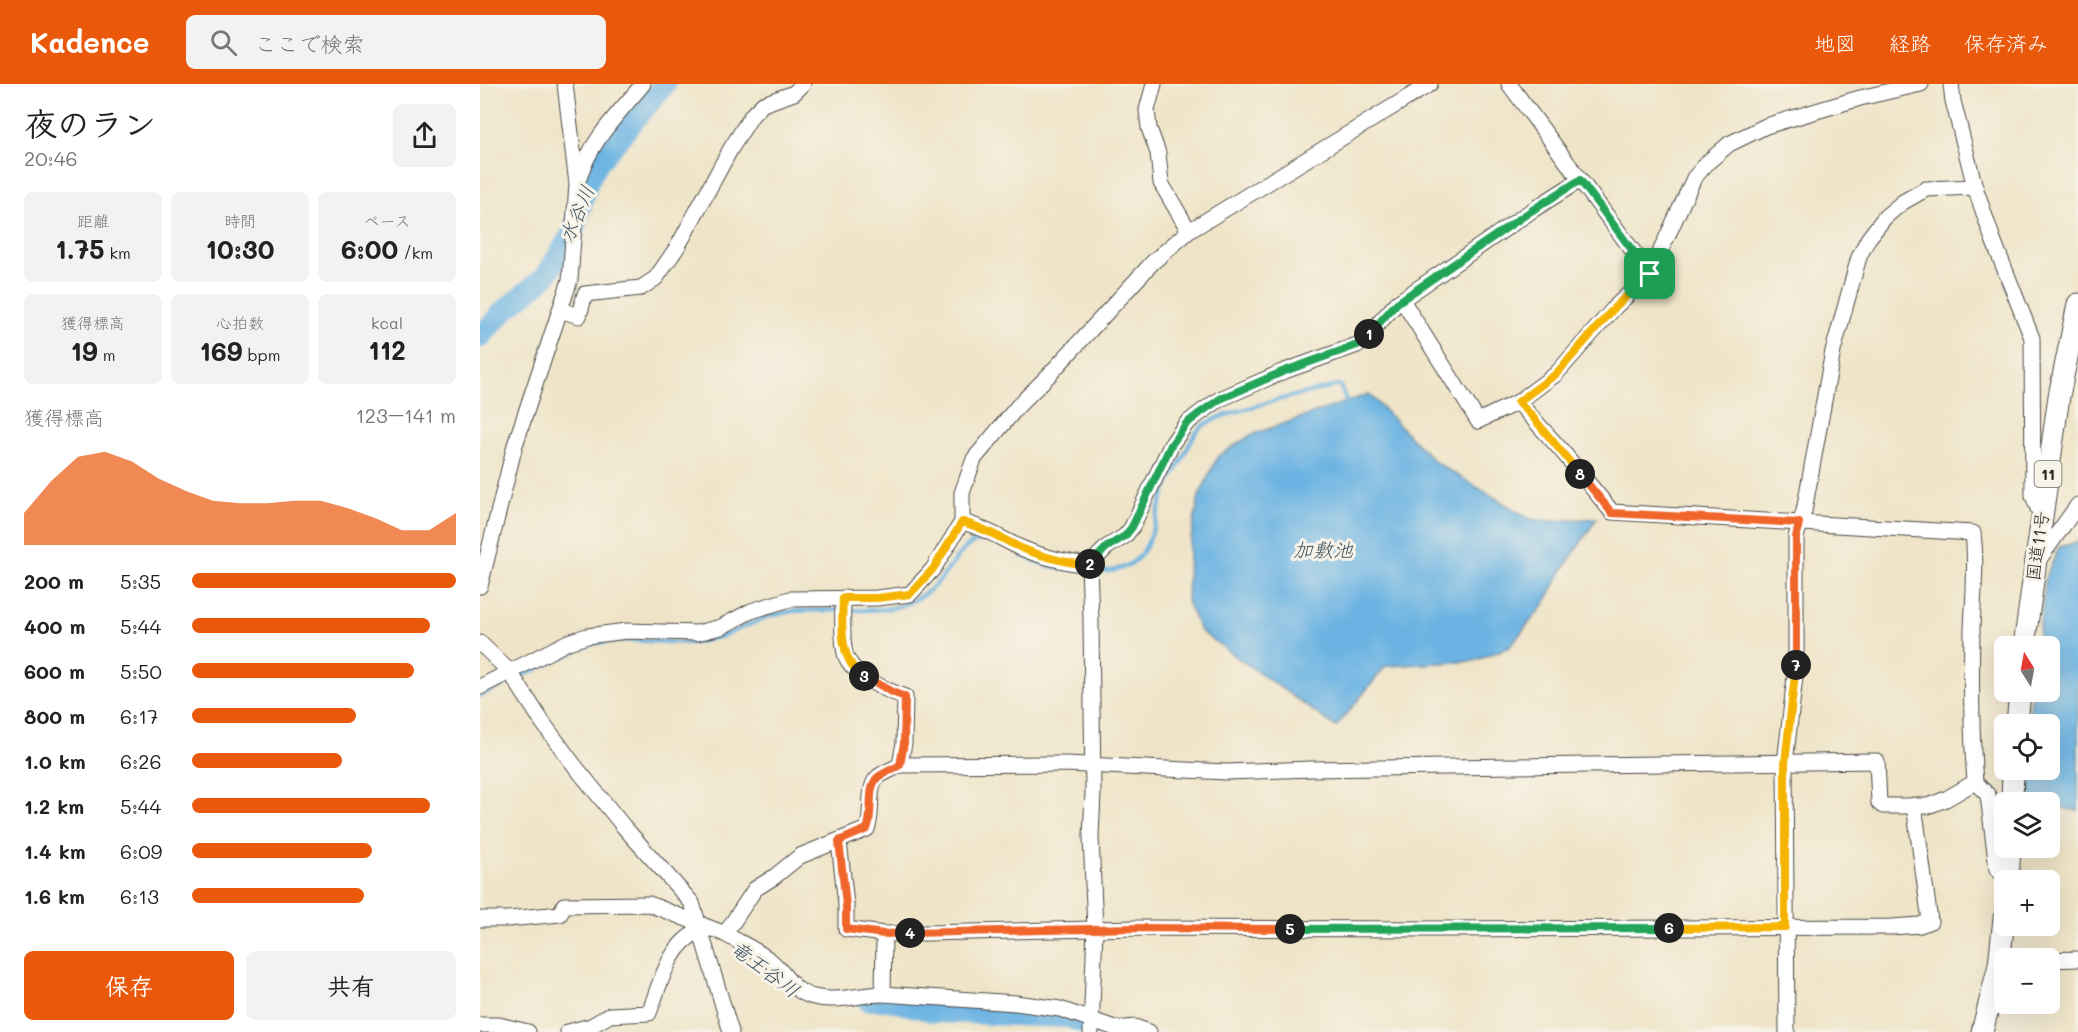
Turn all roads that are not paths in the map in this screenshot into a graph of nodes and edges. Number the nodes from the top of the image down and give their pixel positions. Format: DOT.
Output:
graph roads {
  1 [pos="565,84"];
  2 [pos="643,84"];
  3 [pos="802,84"];
  4 [pos="1154,84"];
  5 [pos="1430,84"];
  6 [pos="1509,84"];
  7 [pos="1921,84"];
  8 [pos="1951,84"];
  9 [pos="1580,180"];
  10 [pos="577,184"];
  11 [pos="1975,187"];
  12 [pos="1190,231"];
  13 [pos="1650,274"];
  14 [pos="1402,300"];
  15 [pos="2078,304"];
  16 [pos="560,310"];
  17 [pos="1518,402"];
  18 [pos="2078,505"];
  19 [pos="2042,519"];
  20 [pos="962,522"];
  21 [pos="1799,523"];
  22 [pos="2036,565"];
  23 [pos="1089,566"];
  24 [pos="480,586"];
  25 [pos="843,606"];
  26 [pos="2025,636"];
  27 [pos="480,643"];
  28 [pos="513,676"];
  29 [pos="480,687"];
  30 [pos="1785,763"];
  31 [pos="900,765"];
  32 [pos="1092,766"];
  33 [pos="1975,782"];
  34 [pos="1914,805"];
  35 [pos="839,841"];
  36 [pos="1999,870"];
  37 [pos="480,919"];
  38 [pos="699,927"];
  39 [pos="1785,927"];
  40 [pos="1095,929"];
  41 [pos="725,934"];
  42 [pos="884,934"];
  43 [pos="2078,958"];
  44 [pos="2060,959"];
  45 [pos="1994,990"];
  46 [pos="883,994"];
  47 [pos="480,1025"];
  48 [pos="1092,1026"];
  49 [pos="528,1032"];
  50 [pos="568,1032"];
  51 [pos="731,1032"];
  52 [pos="1149,1032"];
  53 [pos="1787,1032"];
  54 [pos="1982,1032"];
  1 -- 10 [label="street"];
  2 -- 10 [label="street"];
  3 -- 16 [label="street"];
  4 -- 12 [label="street"];
  5 -- 12 [label="street"];
  6 -- 9 [label="street"];
  7 -- 13 [label="street"];
  8 -- 11 [label="street"];
  9 -- 13 [label="street"];
  9 -- 14 [label="street"];
  10 -- 16 [label="street"];
  11 -- 19 [label="street"];
  11 -- 21 [label="street"];
  12 -- 20 [label="street"];
  13 -- 17 [label="street"];
  14 -- 17 [label="street"];
  14 -- 23 [label="street"];
  15 -- 19 [label="highway, 国道11号 / 11"];
  16 -- 24 [label="street"];
  17 -- 21 [label="street"];
  18 -- 22 [label="street"];
  19 -- 22 [label="highway, 国道11号 / 11"];
  20 -- 23 [label="street"];
  20 -- 25 [label="street"];
  21 -- 30 [label="street"];
  21 -- 33 [label="street"];
  22 -- 26 [label="highway, 国道11号 / 11"];
  23 -- 32 [label="street"];
  25 -- 28 [label="street"];
  25 -- 31 [label="street"];
  27 -- 28 [label="street"];
  28 -- 29 [label="street"];
  28 -- 38 [label="street"];
  30 -- 32 [label="street"];
  30 -- 34 [label="street"];
  30 -- 39 [label="street"];
  31 -- 32 [label="street"];
  31 -- 35 [label="street"];
  32 -- 40 [label="street"];
  33 -- 34 [label="street"];
  33 -- 36 [label="street"];
  34 -- 39 [label="street"];
  35 -- 41 [label="street"];
  35 -- 42 [label="street"];
  37 -- 38 [label="street"];
  38 -- 41 [label="street"];
  38 -- 50 [label="street"];
  38 -- 51 [label="street"];
  39 -- 40 [label="street"];
  39 -- 53 [label="street"];
  40 -- 42 [label="street"];
  40 -- 48 [label="street"];
  41 -- 46 [label="street"];
  42 -- 46 [label="street"];
  43 -- 44 [label="street"];
  45 -- 54 [label="highway"];
  46 -- 48 [label="street"];
  47 -- 49 [label="street"];
  48 -- 52 [label="street"];
}
